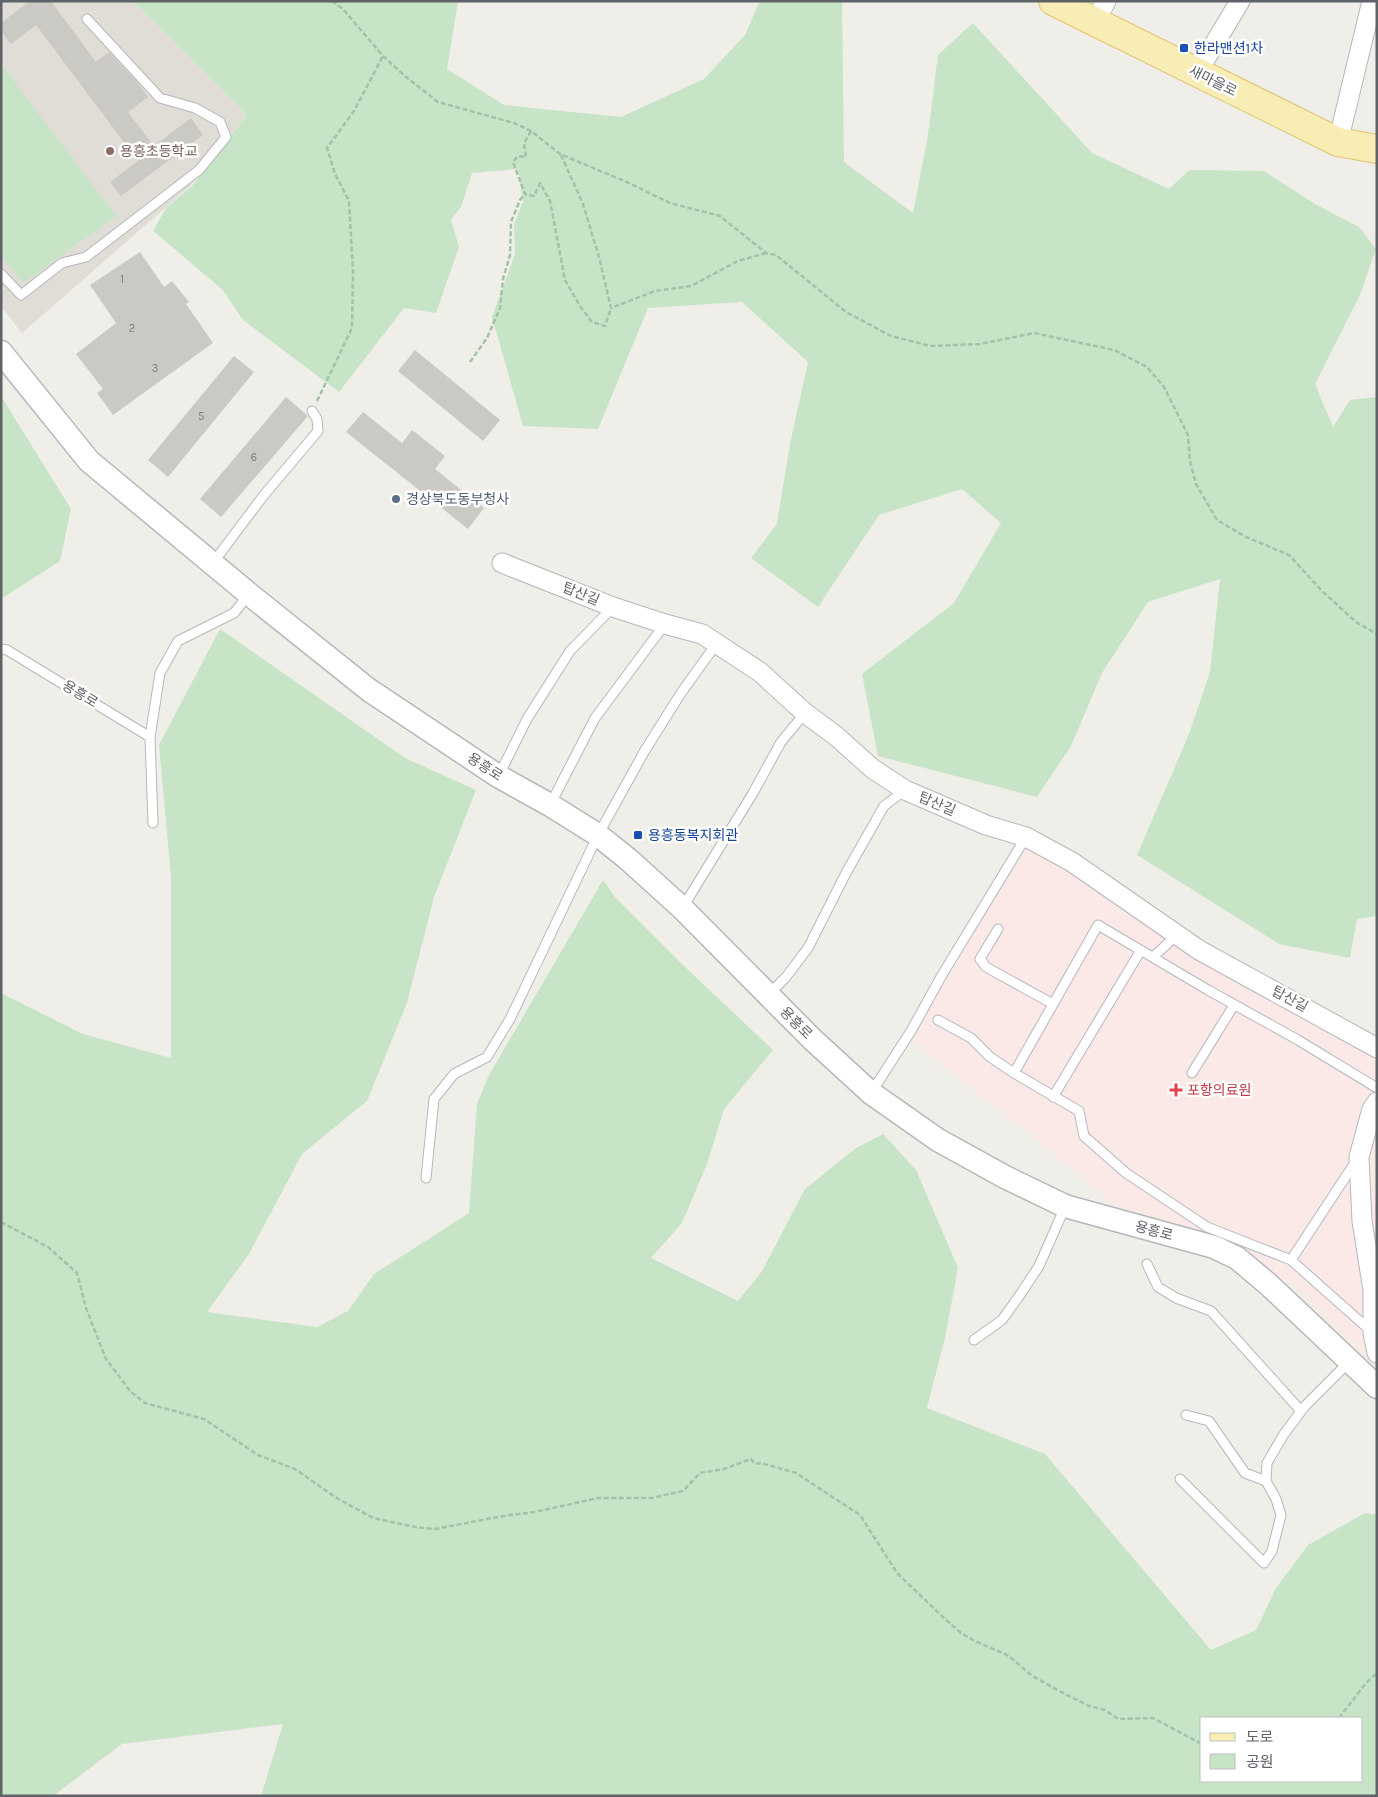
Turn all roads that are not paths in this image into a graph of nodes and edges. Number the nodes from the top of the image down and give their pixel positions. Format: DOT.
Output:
graph roads {
  1 [pos="1053,1"];
  2 [pos="1240,1"];
  3 [pos="1372,1"];
  4 [pos="1100,12"];
  5 [pos="87,19"];
  6 [pos="1197,73"];
  7 [pos="1338,142"];
  8 [pos="1377,149"];
  9 [pos="1,274"];
  10 [pos="1,352"];
  11 [pos="312,411"];
  12 [pos="502,563"];
  13 [pos="212,564"];
  14 [pos="249,594"];
  15 [pos="613,607"];
  16 [pos="665,624"];
  17 [pos="717,643"];
  18 [pos="1,649"];
  19 [pos="805,713"];
  20 [pos="150,737"];
  21 [pos="498,776"];
  22 [pos="905,790"];
  23 [pos="550,805"];
  24 [pos="153,822"];
  25 [pos="598,835"];
  26 [pos="1026,837"];
  27 [pos="682,908"];
  28 [pos="998,929"];
  29 [pos="1177,935"];
  30 [pos="1141,950"];
  31 [pos="1153,957"];
  32 [pos="768,995"];
  33 [pos="1053,1004"];
  34 [pos="1234,1005"];
  35 [pos="938,1020"];
  36 [pos="1377,1048"];
  37 [pos="1014,1073"];
  38 [pos="1192,1073"];
  39 [pos="1377,1088"];
  40 [pos="871,1093"];
  41 [pos="1053,1097"];
  42 [pos="1377,1102"];
  43 [pos="1359,1157"];
  44 [pos="426,1178"];
  45 [pos="1065,1206"];
  46 [pos="1291,1260"];
  47 [pos="1147,1264"];
  48 [pos="1373,1332"];
  49 [pos="974,1340"];
  50 [pos="1377,1354"];
  51 [pos="1349,1362"];
  52 [pos="1377,1387"];
  53 [pos="1301,1411"];
  54 [pos="1186,1415"];
  55 [pos="1180,1479"];
  56 [pos="1266,1481"];
  1 -- 4 [label="main road, 새마을로"];
  2 -- 6 [label="street"];
  3 -- 7 [label="street"];
  4 -- 6 [label="main road, 새마을로"];
  5 -- 9 [label="lane"];
  6 -- 7 [label="main road, 새마을로"];
  7 -- 8 [label="main road, 새마을로"];
  10 -- 13 [label="street, 용흥로"];
  11 -- 13 [label="lane"];
  12 -- 15 [label="street, 탑산길"];
  13 -- 14 [label="street, 용흥로"];
  14 -- 20 [label="lane"];
  14 -- 21 [label="street, 용흥로"];
  15 -- 16 [label="street, 탑산길"];
  15 -- 21 [label="lane"];
  16 -- 17 [label="street, 탑산길"];
  16 -- 23 [label="lane"];
  17 -- 19 [label="street, 탑산길"];
  17 -- 25 [label="lane"];
  18 -- 20 [label="lane, 용흥로"];
  19 -- 22 [label="street, 탑산길"];
  19 -- 27 [label="lane"];
  20 -- 24 [label="lane"];
  21 -- 23 [label="street, 용흥로"];
  22 -- 26 [label="street, 탑산길"];
  22 -- 32 [label="lane"];
  23 -- 25 [label="street, 용흥로"];
  25 -- 27 [label="street, 용흥로"];
  25 -- 44 [label="lane"];
  26 -- 29 [label="street, 탑산길"];
  26 -- 40 [label="lane"];
  27 -- 32 [label="street, 용흥로"];
  28 -- 33 [label="lane"];
  29 -- 31 [label="lane"];
  29 -- 36 [label="street, 탑산길"];
  30 -- 31 [label="lane"];
  30 -- 33 [label="lane"];
  30 -- 41 [label="lane"];
  31 -- 34 [label="lane"];
  32 -- 40 [label="street, 용흥로"];
  33 -- 37 [label="lane"];
  34 -- 38 [label="lane"];
  34 -- 39 [label="lane"];
  35 -- 37 [label="lane"];
  37 -- 41 [label="lane"];
  40 -- 45 [label="street, 용흥로"];
  41 -- 46 [label="lane"];
  42 -- 43 [label="street"];
  43 -- 46 [label="lane"];
  43 -- 48 [label="street"];
  45 -- 49 [label="lane"];
  45 -- 51 [label="street, 용흥로"];
  46 -- 48 [label="lane"];
  47 -- 53 [label="lane"];
  48 -- 50 [label="street"];
  51 -- 52 [label="street, 용흥로"];
  51 -- 53 [label="lane"];
  53 -- 56 [label="lane"];
  54 -- 56 [label="lane"];
  55 -- 56 [label="lane"];
}
